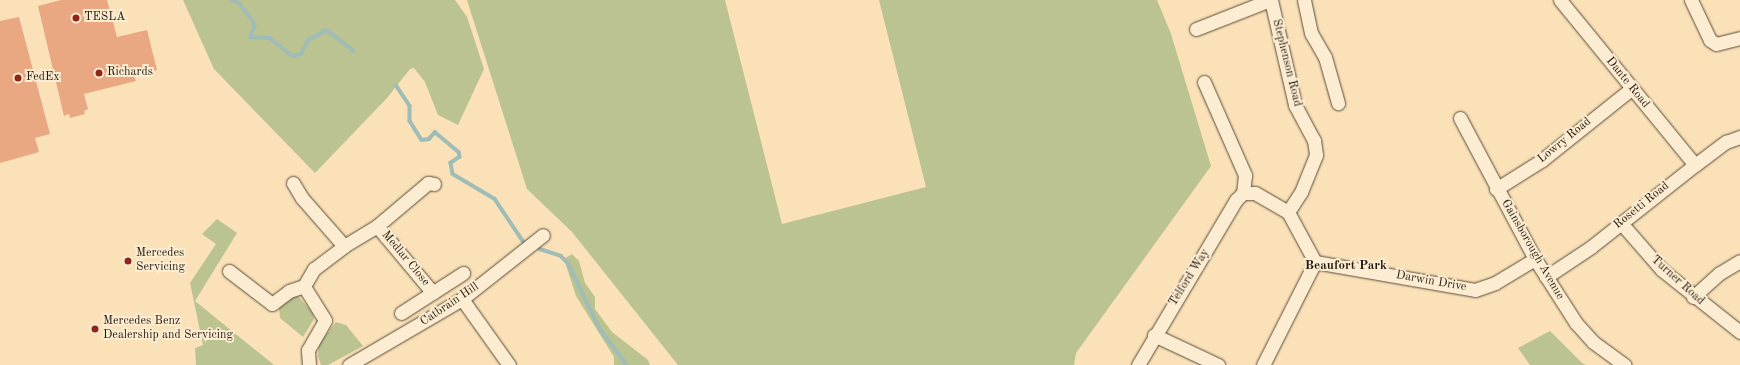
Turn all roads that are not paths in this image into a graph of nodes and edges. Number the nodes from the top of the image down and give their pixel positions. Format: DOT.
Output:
graph roads {
  1 [pos="1271,0"];
  2 [pos="1304,0"];
  3 [pos="1560,0"];
  4 [pos="1691,0"];
  5 [pos="1196,29"];
  6 [pos="1740,38"];
  7 [pos="1204,82"];
  8 [pos="1631,88"];
  9 [pos="1338,103"];
  10 [pos="1460,118"];
  11 [pos="1740,137"];
  12 [pos="1695,164"];
  13 [pos="293,183"];
  14 [pos="434,184"];
  15 [pos="1496,189"];
  16 [pos="1243,193"];
  17 [pos="1288,212"];
  18 [pos="1621,223"];
  19 [pos="377,226"];
  20 [pos="543,235"];
  21 [pos="344,246"];
  22 [pos="1535,259"];
  23 [pos="1740,261"];
  24 [pos="1315,262"];
  25 [pos="229,271"];
  26 [pos="463,273"];
  27 [pos="1546,277"];
  28 [pos="304,286"];
  29 [pos="433,293"];
  30 [pos="1693,297"];
  31 [pos="462,299"];
  32 [pos="400,313"];
  33 [pos="1740,332"];
  34 [pos="1154,336"];
  35 [pos="309,365"];
  36 [pos="349,365"];
  37 [pos="509,365"];
  38 [pos="1138,365"];
  39 [pos="1218,365"];
  40 [pos="1263,365"];
  41 [pos="1625,365"];
  1 -- 5 [label="street"];
  1 -- 17 [label="street, Stephenson Road"];
  2 -- 9 [label="street"];
  3 -- 8 [label="street, Dante Road"];
  4 -- 6 [label="street"];
  7 -- 16 [label="street"];
  8 -- 12 [label="street, Dante Road"];
  8 -- 15 [label="street, Lowry Road"];
  10 -- 15 [label="street, Gainsborough Avenue"];
  11 -- 12 [label="street, Rosetti Road"];
  12 -- 18 [label="street, Rosetti Road"];
  13 -- 21 [label="street"];
  14 -- 19 [label="street, Medlar Close"];
  15 -- 22 [label="street, Gainsborough Avenue"];
  16 -- 17 [label="street"];
  16 -- 34 [label="street, Telford Way"];
  17 -- 24 [label="street"];
  18 -- 27 [label="street, Rosetti Road"];
  18 -- 30 [label="street, Turner Road"];
  19 -- 21 [label="street, Medlar Close"];
  19 -- 29 [label="street, Medlar Close"];
  20 -- 31 [label="street, Catbrain Hill"];
  21 -- 28 [label="street, Medlar Close"];
  22 -- 24 [label="street, Darwin Drive"];
  22 -- 27 [label="street, Gainsborough Avenue"];
  23 -- 30 [label="street"];
  24 -- 40 [label="street"];
  25 -- 28 [label="street"];
  26 -- 29 [label="street, Medlar Close"];
  27 -- 41 [label="street, Gainsborough Avenue"];
  28 -- 35 [label="street"];
  29 -- 32 [label="street, Medlar Close"];
  30 -- 33 [label="street, Turner Road"];
  31 -- 36 [label="street, Catbrain Hill"];
  31 -- 37 [label="street"];
  34 -- 38 [label="street, Telford Way"];
  34 -- 39 [label="street"];
}
